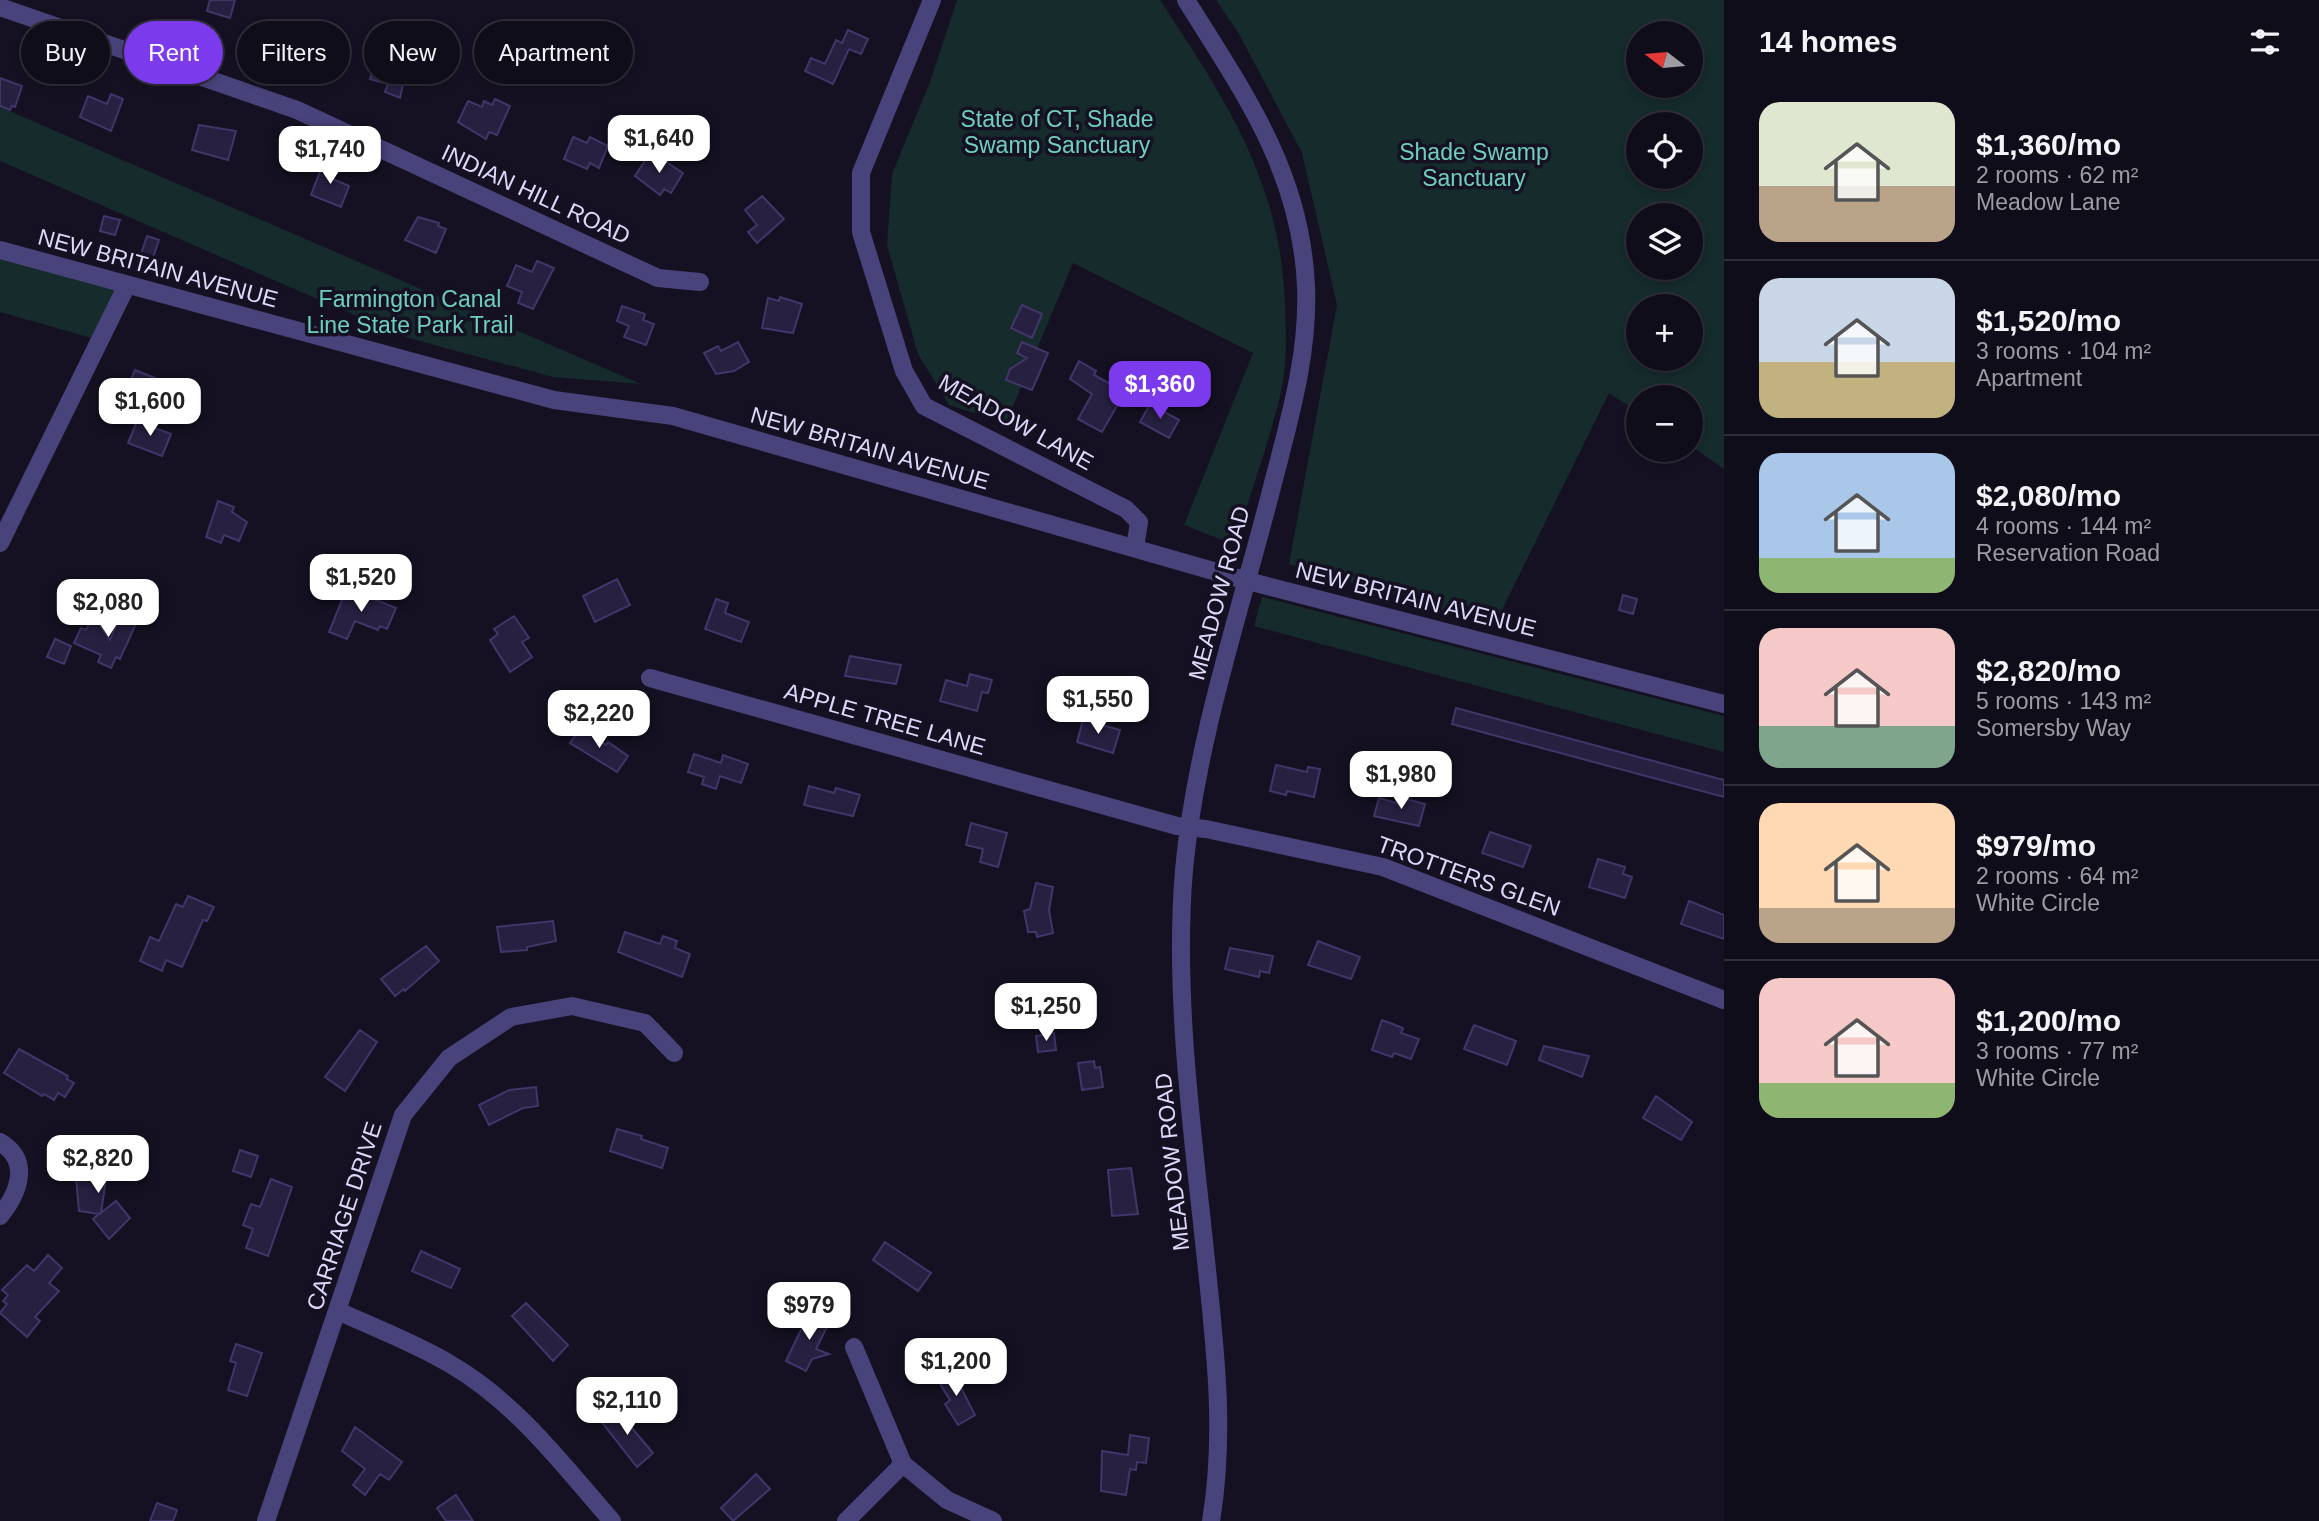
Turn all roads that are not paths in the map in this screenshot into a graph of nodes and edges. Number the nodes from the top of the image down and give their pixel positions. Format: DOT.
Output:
graph roads {
  1 [pos="932,0"];
  2 [pos="1186,0"];
  3 [pos="0,7"];
  4 [pos="0,250"];
  5 [pos="700,282"];
  6 [pos="127,285"];
  7 [pos="0,543"];
  8 [pos="1135,548"];
  9 [pos="1248,581"];
  10 [pos="650,678"];
  11 [pos="1724,704"];
  12 [pos="1189,827"];
  13 [pos="1724,1000"];
  14 [pos="674,1053"];
  15 [pos="0,1142"];
  16 [pos="0,1216"];
  17 [pos="338,1311"];
  18 [pos="854,1347"];
  19 [pos="903,1464"];
  20 [pos="266,1521"];
  21 [pos="612,1521"];
  22 [pos="846,1521"];
  23 [pos="993,1521"];
  24 [pos="1211,1521"];
  1 -- 8 [label="street, MEADOW LANE"];
  2 -- 9 [label="street, MEADOW ROAD"];
  3 -- 5 [label="street, INDIAN HILL ROAD"];
  4 -- 6 [label="street, NEW BRITAIN AVENUE"];
  6 -- 7 [label="street"];
  6 -- 8 [label="street, NEW BRITAIN AVENUE"];
  8 -- 9 [label="street, NEW BRITAIN AVENUE"];
  9 -- 11 [label="street, NEW BRITAIN AVENUE"];
  9 -- 12 [label="street, MEADOW ROAD"];
  10 -- 12 [label="street, APPLE TREE LANE"];
  12 -- 13 [label="street, TROTTERS GLEN"];
  12 -- 24 [label="street, MEADOW ROAD"];
  14 -- 17 [label="street, CARRIAGE DRIVE"];
  15 -- 16 [label="street"];
  17 -- 20 [label="street, CARRIAGE DRIVE"];
  17 -- 21 [label="street"];
  18 -- 19 [label="street"];
  19 -- 22 [label="street"];
  19 -- 23 [label="street"];
}
